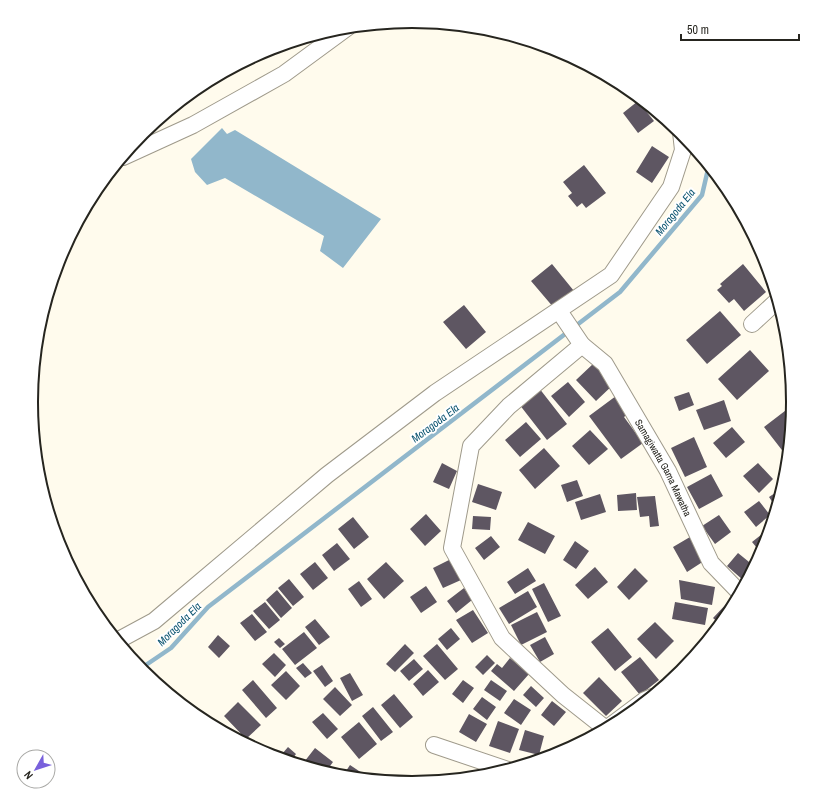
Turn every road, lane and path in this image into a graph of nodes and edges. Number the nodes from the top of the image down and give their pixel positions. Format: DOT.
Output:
graph roads {
  1 [pos="323,39"];
  2 [pos="682,144"];
  3 [pos="137,150"];
  4 [pos="773,304"];
  5 [pos="559,311"];
  6 [pos="752,324"];
  7 [pos="582,345"];
  8 [pos="737,590"];
  9 [pos="122,638"];
  10 [pos="601,727"];
  11 [pos="434,745"];
  12 [pos="498,767"];
  1 -- 3 [label="street"];
  2 -- 5 [label="street"];
  4 -- 6 [label="street"];
  5 -- 7 [label="street, Samagiwatta Gama Mawatha"];
  5 -- 9 [label="street"];
  7 -- 8 [label="street, Samagiwatta Gama Mawatha"];
  7 -- 10 [label="street"];
  11 -- 12 [label="street"];
}
